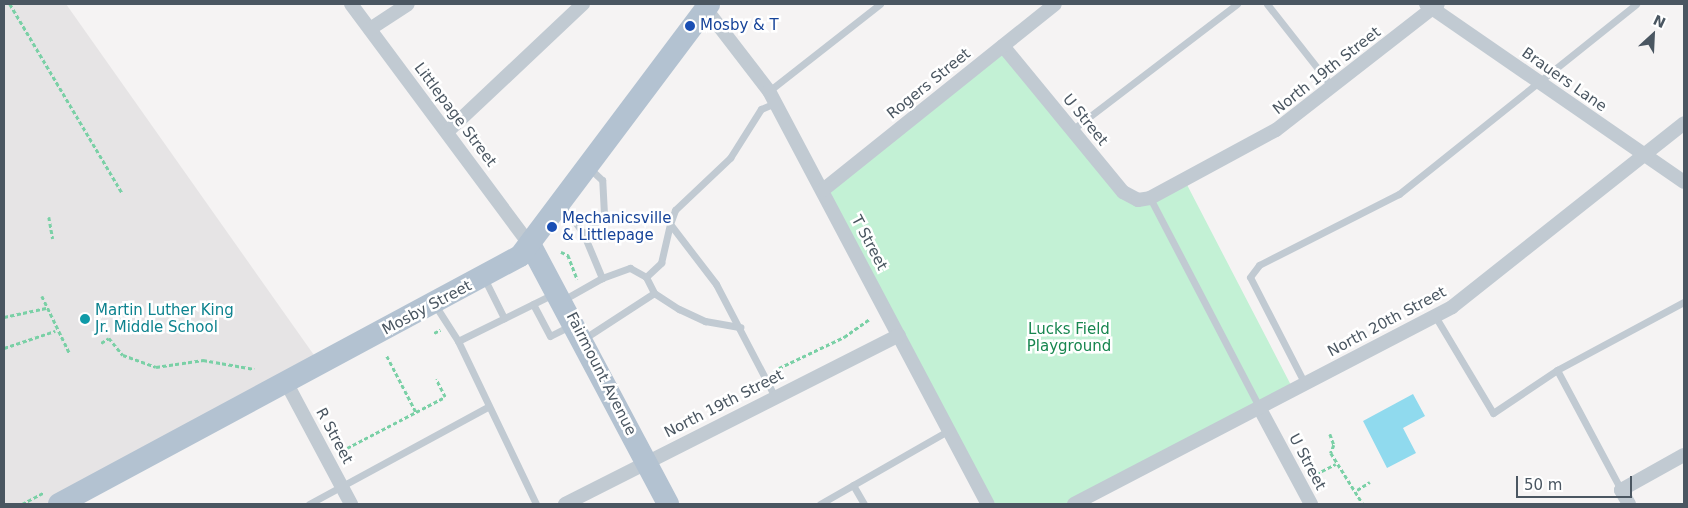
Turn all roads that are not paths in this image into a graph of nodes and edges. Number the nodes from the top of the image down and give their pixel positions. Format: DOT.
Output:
graph roads {
  1 [pos="351,4"];
  2 [pos="408,4"];
  3 [pos="583,4"];
  4 [pos="880,4"];
  5 [pos="1055,4"];
  6 [pos="1237,4"];
  7 [pos="1266,4"];
  8 [pos="1636,4"];
  9 [pos="705,5"];
  10 [pos="1432,5"];
  11 [pos="370,29"];
  12 [pos="1003,46"];
  13 [pos="1538,82"];
  14 [pos="1334,89"];
  15 [pos="772,97"];
  16 [pos="1684,123"];
  17 [pos="1072,130"];
  18 [pos="447,132"];
  19 [pos="1644,155"];
  20 [pos="588,167"];
  21 [pos="1684,182"];
  22 [pos="823,190"];
  23 [pos="1150,198"];
  24 [pos="562,203"];
  25 [pos="670,224"];
  26 [pos="584,235"];
  27 [pos="531,246"];
  28 [pos="646,277"];
  29 [pos="484,278"];
  30 [pos="602,278"];
  31 [pos="654,293"];
  32 [pos="560,296"];
  33 [pos="1684,302"];
  34 [pos="434,304"];
  35 [pos="533,304"];
  36 [pos="1435,316"];
  37 [pos="504,318"];
  38 [pos="740,327"];
  39 [pos="578,332"];
  40 [pos="899,335"];
  41 [pos="458,341"];
  42 [pos="1557,370"];
  43 [pos="287,384"];
  44 [pos="1305,384"];
  45 [pos="775,397"];
  46 [pos="488,407"];
  47 [pos="1260,409"];
  48 [pos="949,430"];
  49 [pos="1684,455"];
  50 [pos="646,462"];
  51 [pos="853,485"];
  52 [pos="342,486"];
  53 [pos="1621,490"];
  54 [pos="59,504"];
  55 [pos="309,504"];
  56 [pos="352,504"];
  57 [pos="536,504"];
  58 [pos="565,504"];
  59 [pos="668,504"];
  60 [pos="820,504"];
  61 [pos="864,504"];
  62 [pos="988,504"];
  63 [pos="1074,504"];
  64 [pos="1312,504"];
  65 [pos="1629,504"];
  1 -- 11 [label="street, Littlepage Street"];
  2 -- 11 [label="street"];
  3 -- 18 [label="street"];
  4 -- 15 [label="lane"];
  5 -- 12 [label="street, Rogers Street"];
  6 -- 17 [label="lane"];
  7 -- 14 [label="lane"];
  8 -- 13 [label="lane"];
  9 -- 15 [label="street, T Street"];
  9 -- 20 [label="main road, Mosby Street"];
  10 -- 13 [label="street, Brauers Lane"];
  10 -- 14 [label="street, North 19th Street"];
  11 -- 18 [label="street, Littlepage Street"];
  12 -- 17 [label="street, U Street"];
  12 -- 22 [label="street, Rogers Street"];
  13 -- 19 [label="street, Brauers Lane"];
  13 -- 44 [label="lane"];
  14 -- 23 [label="street, North 19th Street"];
  15 -- 22 [label="street, T Street"];
  15 -- 25 [label="lane"];
  16 -- 19 [label="street, North 20th Street"];
  17 -- 23 [label="street, U Street"];
  18 -- 27 [label="street, Littlepage Street"];
  19 -- 21 [label="street, Brauers Lane"];
  19 -- 36 [label="street, North 20th Street"];
  20 -- 24 [label="main road, Mosby Street"];
  20 -- 26 [label="lane"];
  22 -- 40 [label="street, T Street"];
  23 -- 47 [label="lane"];
  24 -- 26 [label="lane"];
  24 -- 27 [label="main road, Mosby Street"];
  25 -- 28 [label="lane"];
  25 -- 38 [label="lane"];
  26 -- 30 [label="lane"];
  27 -- 29 [label="main road, Mosby Street"];
  27 -- 32 [label="main road, Fairmount Avenue"];
  28 -- 30 [label="lane"];
  28 -- 31 [label="lane"];
  29 -- 34 [label="main road, Mosby Street"];
  29 -- 37 [label="lane"];
  30 -- 32 [label="lane"];
  31 -- 38 [label="lane"];
  31 -- 39 [label="lane"];
  32 -- 35 [label="lane"];
  32 -- 39 [label="main road, Fairmount Avenue"];
  33 -- 42 [label="lane"];
  34 -- 41 [label="lane"];
  34 -- 43 [label="main road, Mosby Street"];
  35 -- 37 [label="lane"];
  35 -- 39 [label="lane"];
  36 -- 42 [label="lane"];
  36 -- 44 [label="street, North 20th Street"];
  37 -- 41 [label="lane"];
  38 -- 45 [label="lane"];
  39 -- 50 [label="main road, Fairmount Avenue"];
  40 -- 45 [label="street, North 19th Street"];
  40 -- 48 [label="street, T Street"];
  41 -- 46 [label="lane"];
  42 -- 53 [label="lane"];
  43 -- 52 [label="street, R Street"];
  43 -- 54 [label="main road, Mosby Street"];
  44 -- 47 [label="street, North 20th Street"];
  45 -- 50 [label="street, North 19th Street"];
  46 -- 52 [label="lane"];
  46 -- 57 [label="lane"];
  47 -- 63 [label="street, North 20th Street"];
  47 -- 64 [label="street, U Street"];
  48 -- 51 [label="lane"];
  48 -- 62 [label="street, T Street"];
  49 -- 53 [label="street"];
  50 -- 58 [label="street, North 19th Street"];
  50 -- 59 [label="main road, Fairmount Avenue"];
  51 -- 60 [label="lane"];
  51 -- 61 [label="lane"];
  52 -- 55 [label="lane"];
  52 -- 56 [label="street, R Street"];
  53 -- 65 [label="street"];
}
